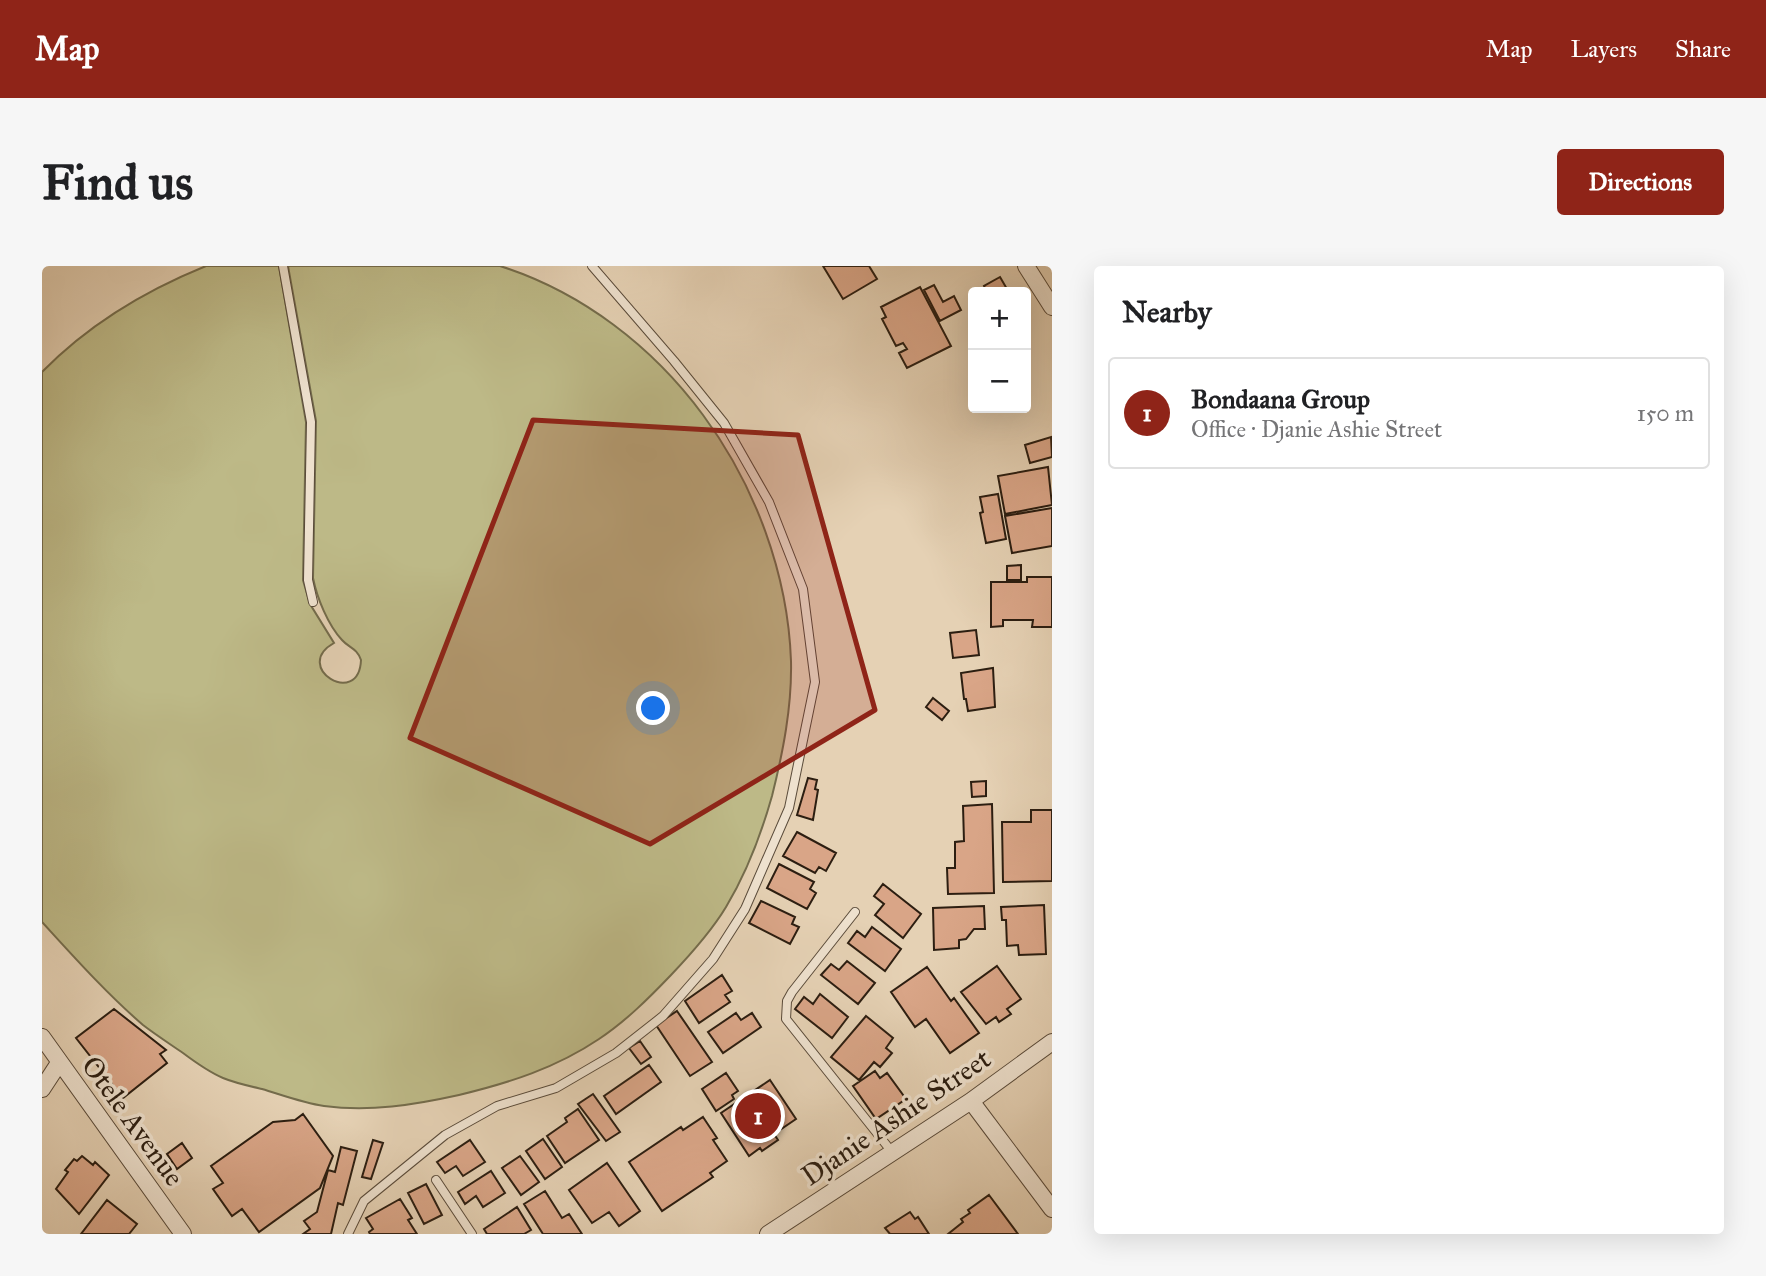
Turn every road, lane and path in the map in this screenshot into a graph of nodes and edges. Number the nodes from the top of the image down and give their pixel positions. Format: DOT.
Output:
graph roads {
  1 [pos="283,266"];
  2 [pos="592,266"];
  3 [pos="1026,266"];
  4 [pos="1052,307"];
  5 [pos="313,602"];
  6 [pos="855,912"];
  7 [pos="42,1037"];
  8 [pos="1052,1042"];
  9 [pos="59,1063"];
  10 [pos="42,1089"];
  11 [pos="971,1101"];
  12 [pos="892,1152"];
  13 [pos="436,1180"];
  14 [pos="1052,1209"];
  15 [pos="183,1234"];
  16 [pos="348,1234"];
  17 [pos="472,1234"];
  18 [pos="768,1234"];
  1 -- 5 [label="lane"];
  2 -- 16 [label="lane"];
  3 -- 4 [label="street"];
  6 -- 12 [label="lane"];
  7 -- 9 [label="street, Otele Avenue"];
  8 -- 11 [label="street, Djanie Ashie Street"];
  9 -- 10 [label="street"];
  9 -- 15 [label="street, Otele Avenue"];
  11 -- 12 [label="street, Djanie Ashie Street"];
  11 -- 14 [label="street"];
  12 -- 18 [label="street, Djanie Ashie Street"];
  13 -- 17 [label="lane"];
}
